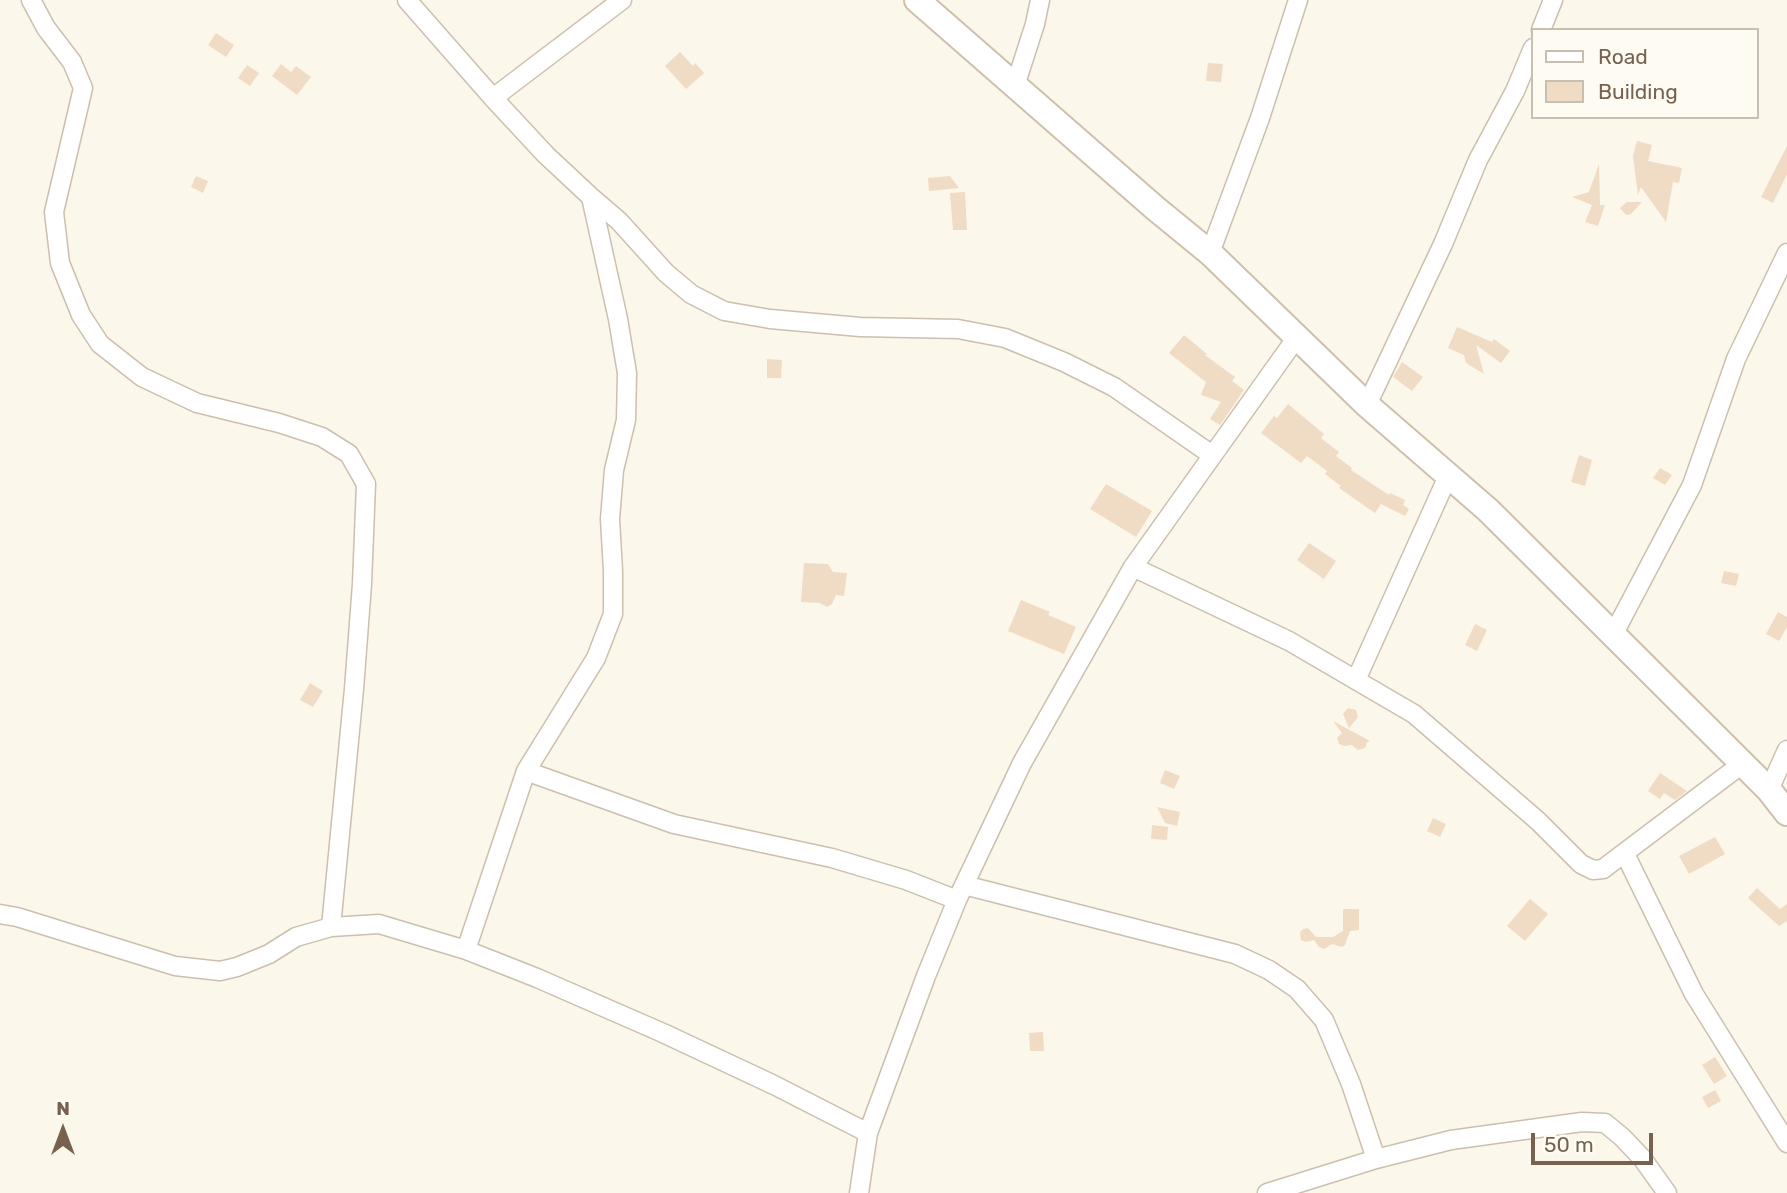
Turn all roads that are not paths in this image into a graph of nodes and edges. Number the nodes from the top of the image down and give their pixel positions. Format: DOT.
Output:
graph roads {
  1 [pos="31,0"];
  2 [pos="407,0"];
  3 [pos="622,0"];
  4 [pos="917,0"];
  5 [pos="1040,0"];
  6 [pos="1298,0"];
  7 [pos="1553,0"];
  8 [pos="1542,28"];
  9 [pos="1532,50"];
  10 [pos="1015,86"];
  11 [pos="493,98"];
  12 [pos="590,197"];
  13 [pos="1210,253"];
  14 [pos="1787,253"];
  15 [pos="1297,337"];
  16 [pos="1367,405"];
  17 [pos="1212,455"];
  18 [pos="1448,476"];
  19 [pos="1133,567"];
  20 [pos="1613,635"];
  21 [pos="1356,680"];
  22 [pos="1787,750"];
  23 [pos="1742,764"];
  24 [pos="526,771"];
  25 [pos="1769,790"];
  26 [pos="1787,813"];
  27 [pos="1625,854"];
  28 [pos="960,892"];
  29 [pos="0,914"];
  30 [pos="331,927"];
  31 [pos="466,950"];
  32 [pos="868,1133"];
  33 [pos="1787,1143"];
  34 [pos="1376,1159"];
  35 [pos="859,1193"];
  36 [pos="1267,1193"];
  37 [pos="1667,1193"];
  1 -- 30 [label="street"];
  2 -- 11 [label="street"];
  3 -- 11 [label="street"];
  4 -- 10 [label="main road"];
  5 -- 10 [label="street"];
  6 -- 13 [label="street"];
  7 -- 8 [label="street"];
  9 -- 16 [label="street"];
  10 -- 13 [label="main road"];
  11 -- 12 [label="street"];
  12 -- 17 [label="street"];
  12 -- 24 [label="street"];
  13 -- 15 [label="main road"];
  14 -- 20 [label="street"];
  15 -- 16 [label="main road"];
  15 -- 17 [label="street"];
  16 -- 18 [label="main road"];
  17 -- 19 [label="street"];
  18 -- 20 [label="main road"];
  18 -- 21 [label="street"];
  19 -- 21 [label="street"];
  19 -- 28 [label="street"];
  20 -- 23 [label="main road"];
  21 -- 27 [label="street"];
  22 -- 25 [label="street"];
  23 -- 25 [label="main road"];
  23 -- 27 [label="street"];
  24 -- 28 [label="street"];
  24 -- 31 [label="street"];
  25 -- 26 [label="main road"];
  27 -- 33 [label="street"];
  28 -- 32 [label="street"];
  28 -- 34 [label="street"];
  29 -- 30 [label="street"];
  30 -- 31 [label="street"];
  31 -- 32 [label="street"];
  32 -- 35 [label="street"];
  34 -- 36 [label="street"];
  34 -- 37 [label="street"];
}
